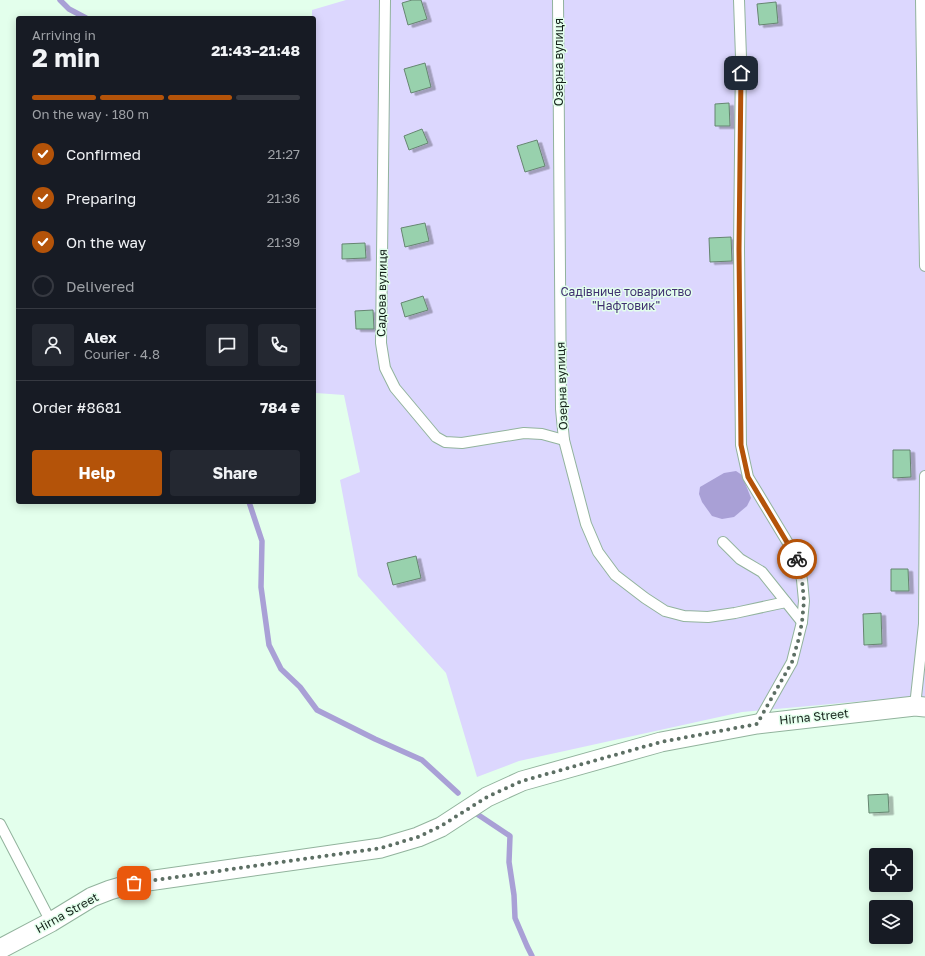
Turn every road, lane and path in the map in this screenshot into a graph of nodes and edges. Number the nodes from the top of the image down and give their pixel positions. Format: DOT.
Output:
graph roads {
  1 [pos="385,0"];
  2 [pos="558,0"];
  3 [pos="739,0"];
  4 [pos="921,0"];
  5 [pos="925,266"];
  6 [pos="564,440"];
  7 [pos="925,476"];
  8 [pos="723,542"];
  9 [pos="786,602"];
  10 [pos="802,622"];
  11 [pos="920,707"];
  12 [pos="757,724"];
  13 [pos="0,824"];
  14 [pos="51,922"];
  15 [pos="0,949"];
  1 -- 6 [label="lane, Садова вулиця"];
  2 -- 6 [label="lane, Озерна вулиця"];
  3 -- 10 [label="lane"];
  4 -- 5 [label="lane"];
  6 -- 9 [label="lane, Озерна вулиця"];
  7 -- 11 [label="lane"];
  8 -- 9 [label="lane"];
  9 -- 10 [label="lane"];
  10 -- 12 [label="lane"];
  11 -- 12 [label="street, Hirna Street"];
  12 -- 14 [label="street, Hirna Street"];
  13 -- 14 [label="lane"];
  14 -- 15 [label="street, Hirna Street"];
}
